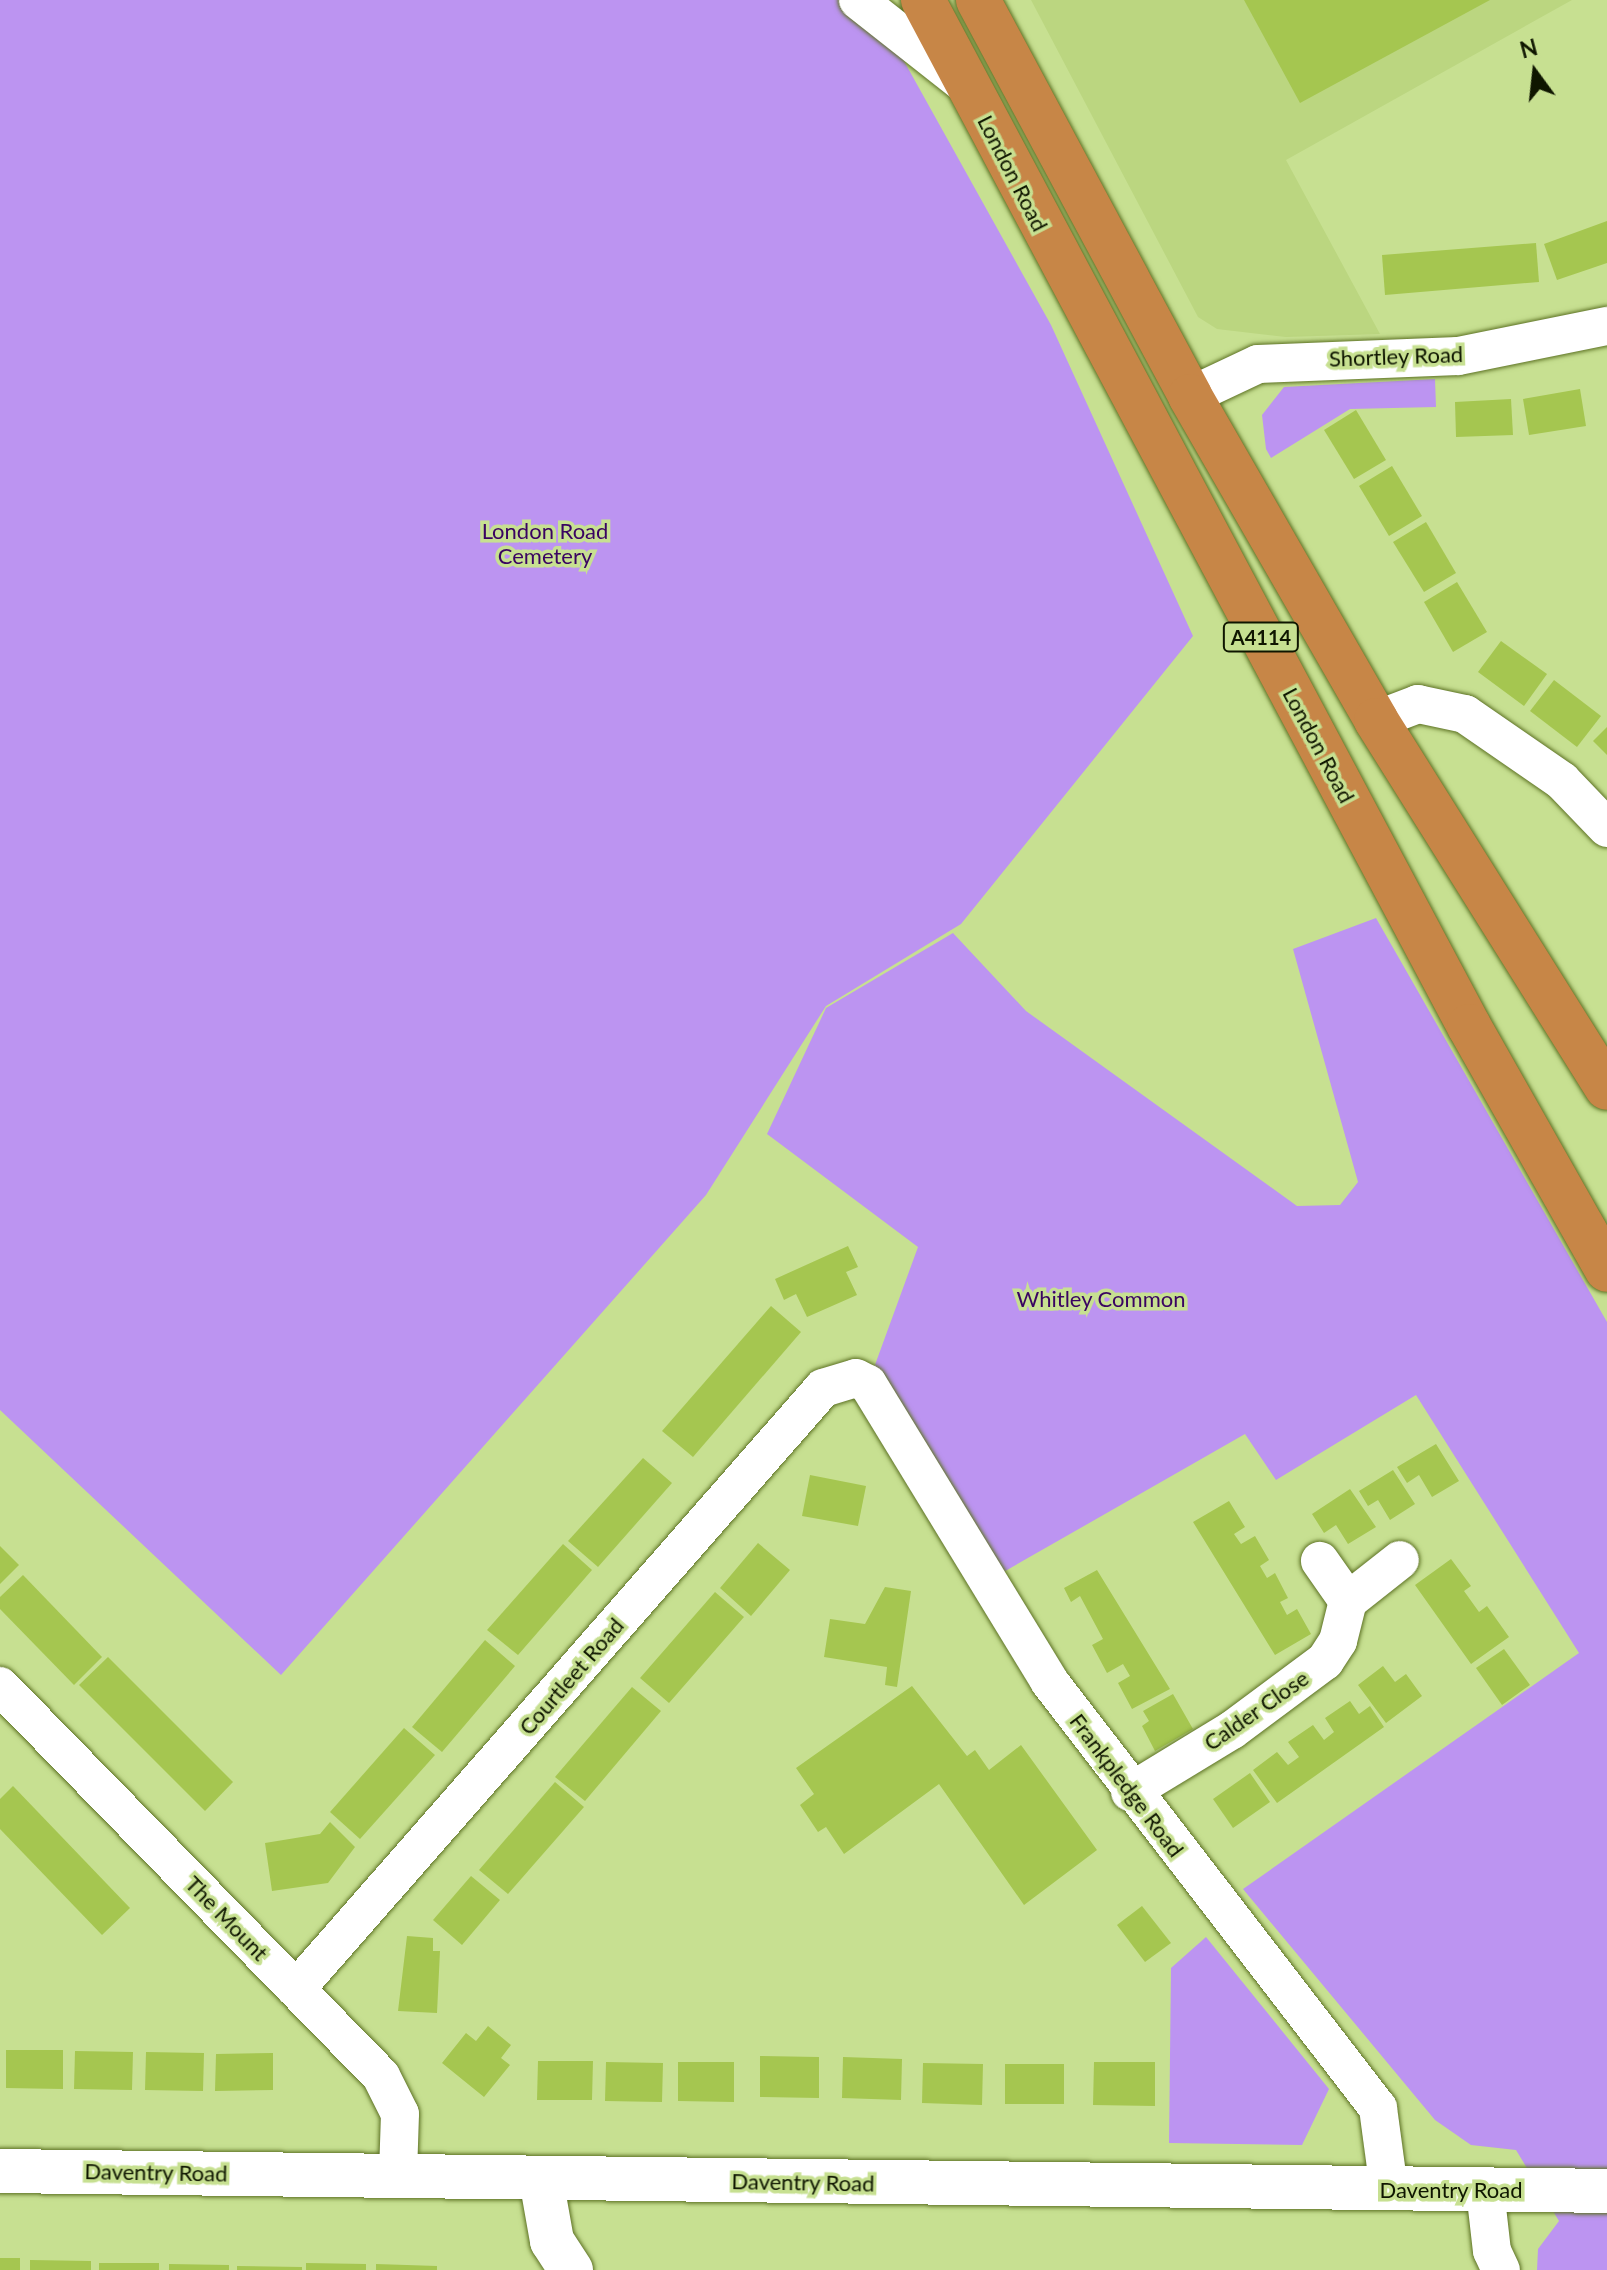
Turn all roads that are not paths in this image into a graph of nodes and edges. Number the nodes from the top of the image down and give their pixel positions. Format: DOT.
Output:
graph roads {
  1 [pos="858,0"];
  2 [pos="923,0"];
  3 [pos="978,0"];
  4 [pos="969,88"];
  5 [pos="1607,326"];
  6 [pos="1190,396"];
  7 [pos="1376,720"];
  8 [pos="1607,828"];
  9 [pos="1607,1088"];
  10 [pos="1607,1270"];
  11 [pos="856,1378"];
  12 [pos="1400,1560"];
  13 [pos="1320,1561"];
  14 [pos="1348,1601"];
  15 [pos="0,1686"];
  16 [pos="1130,1792"];
  17 [pos="296,1989"];
  18 [pos="0,2171"];
  19 [pos="398,2175"];
  20 [pos="541,2179"];
  21 [pos="1389,2189"];
  22 [pos="1485,2190"];
  23 [pos="1607,2191"];
  24 [pos="571,2270"];
  25 [pos="1501,2270"];
  1 -- 4 [label="street, London Road"];
  2 -- 4 [label="highway, London Road / A4114"];
  3 -- 6 [label="highway, A4114"];
  4 -- 10 [label="highway, London Road / A4114"];
  5 -- 6 [label="street, Shortley Road"];
  6 -- 7 [label="highway, A4114"];
  7 -- 8 [label="street"];
  7 -- 9 [label="highway, A4114"];
  11 -- 16 [label="street, Frankpledge Road"];
  11 -- 17 [label="street, Courtleet Road"];
  12 -- 14 [label="street"];
  13 -- 14 [label="street"];
  14 -- 16 [label="street, Calder Close"];
  15 -- 17 [label="street, The Mount"];
  16 -- 21 [label="street, Frankpledge Road"];
  17 -- 19 [label="street, The Mount"];
  18 -- 19 [label="street, Daventry Road"];
  19 -- 20 [label="street, Daventry Road"];
  20 -- 21 [label="street, Daventry Road"];
  20 -- 24 [label="street"];
  21 -- 22 [label="street, Daventry Road"];
  22 -- 23 [label="street, Daventry Road"];
  22 -- 25 [label="street"];
}
